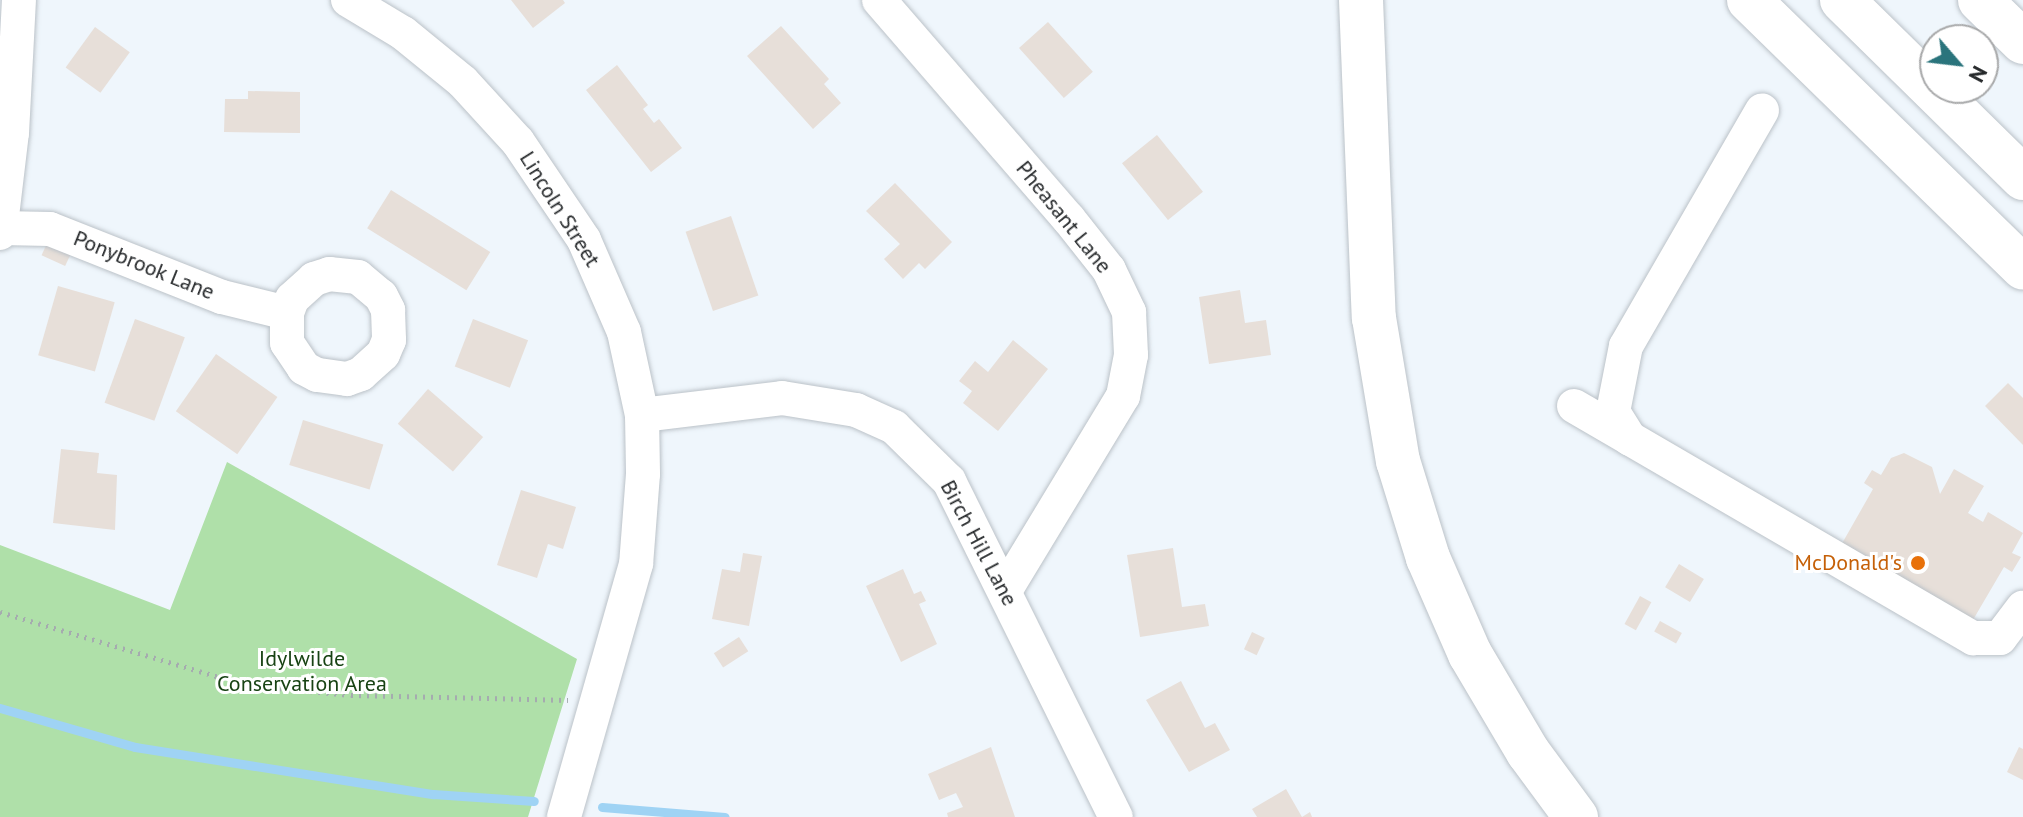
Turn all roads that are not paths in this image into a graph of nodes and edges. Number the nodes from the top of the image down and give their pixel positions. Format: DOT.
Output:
graph roads {
  1 [pos="19,0"];
  2 [pos="348,0"];
  3 [pos="879,0"];
  4 [pos="1361,0"];
  5 [pos="1749,0"];
  6 [pos="1842,0"];
  7 [pos="1980,0"];
  8 [pos="2013,0"];
  9 [pos="2023,6"];
  10 [pos="2023,42"];
  11 [pos="1762,110"];
  12 [pos="2023,178"];
  13 [pos="0,231"];
  14 [pos="2023,267"];
  15 [pos="287,313"];
  16 [pos="1574,406"];
  17 [pos="642,415"];
  18 [pos="1630,439"];
  19 [pos="1005,591"];
  20 [pos="2023,608"];
  21 [pos="564,817"];
  22 [pos="1116,817"];
  23 [pos="1576,817"];
  1 -- 13 [label="street"];
  2 -- 17 [label="street, Lincoln Street"];
  3 -- 19 [label="street, Pheasant Lane"];
  4 -- 23 [label="highway"];
  5 -- 14 [label="highway"];
  6 -- 12 [label="highway"];
  7 -- 10 [label="highway"];
  8 -- 9 [label="highway"];
  11 -- 18 [label="street"];
  13 -- 15 [label="street, Ponybrook Lane"];
  16 -- 18 [label="street"];
  17 -- 19 [label="street, Birch Hill Lane"];
  17 -- 21 [label="street, Lincoln Street"];
  18 -- 20 [label="street"];
  19 -- 22 [label="street, Birch Hill Lane"];
}
